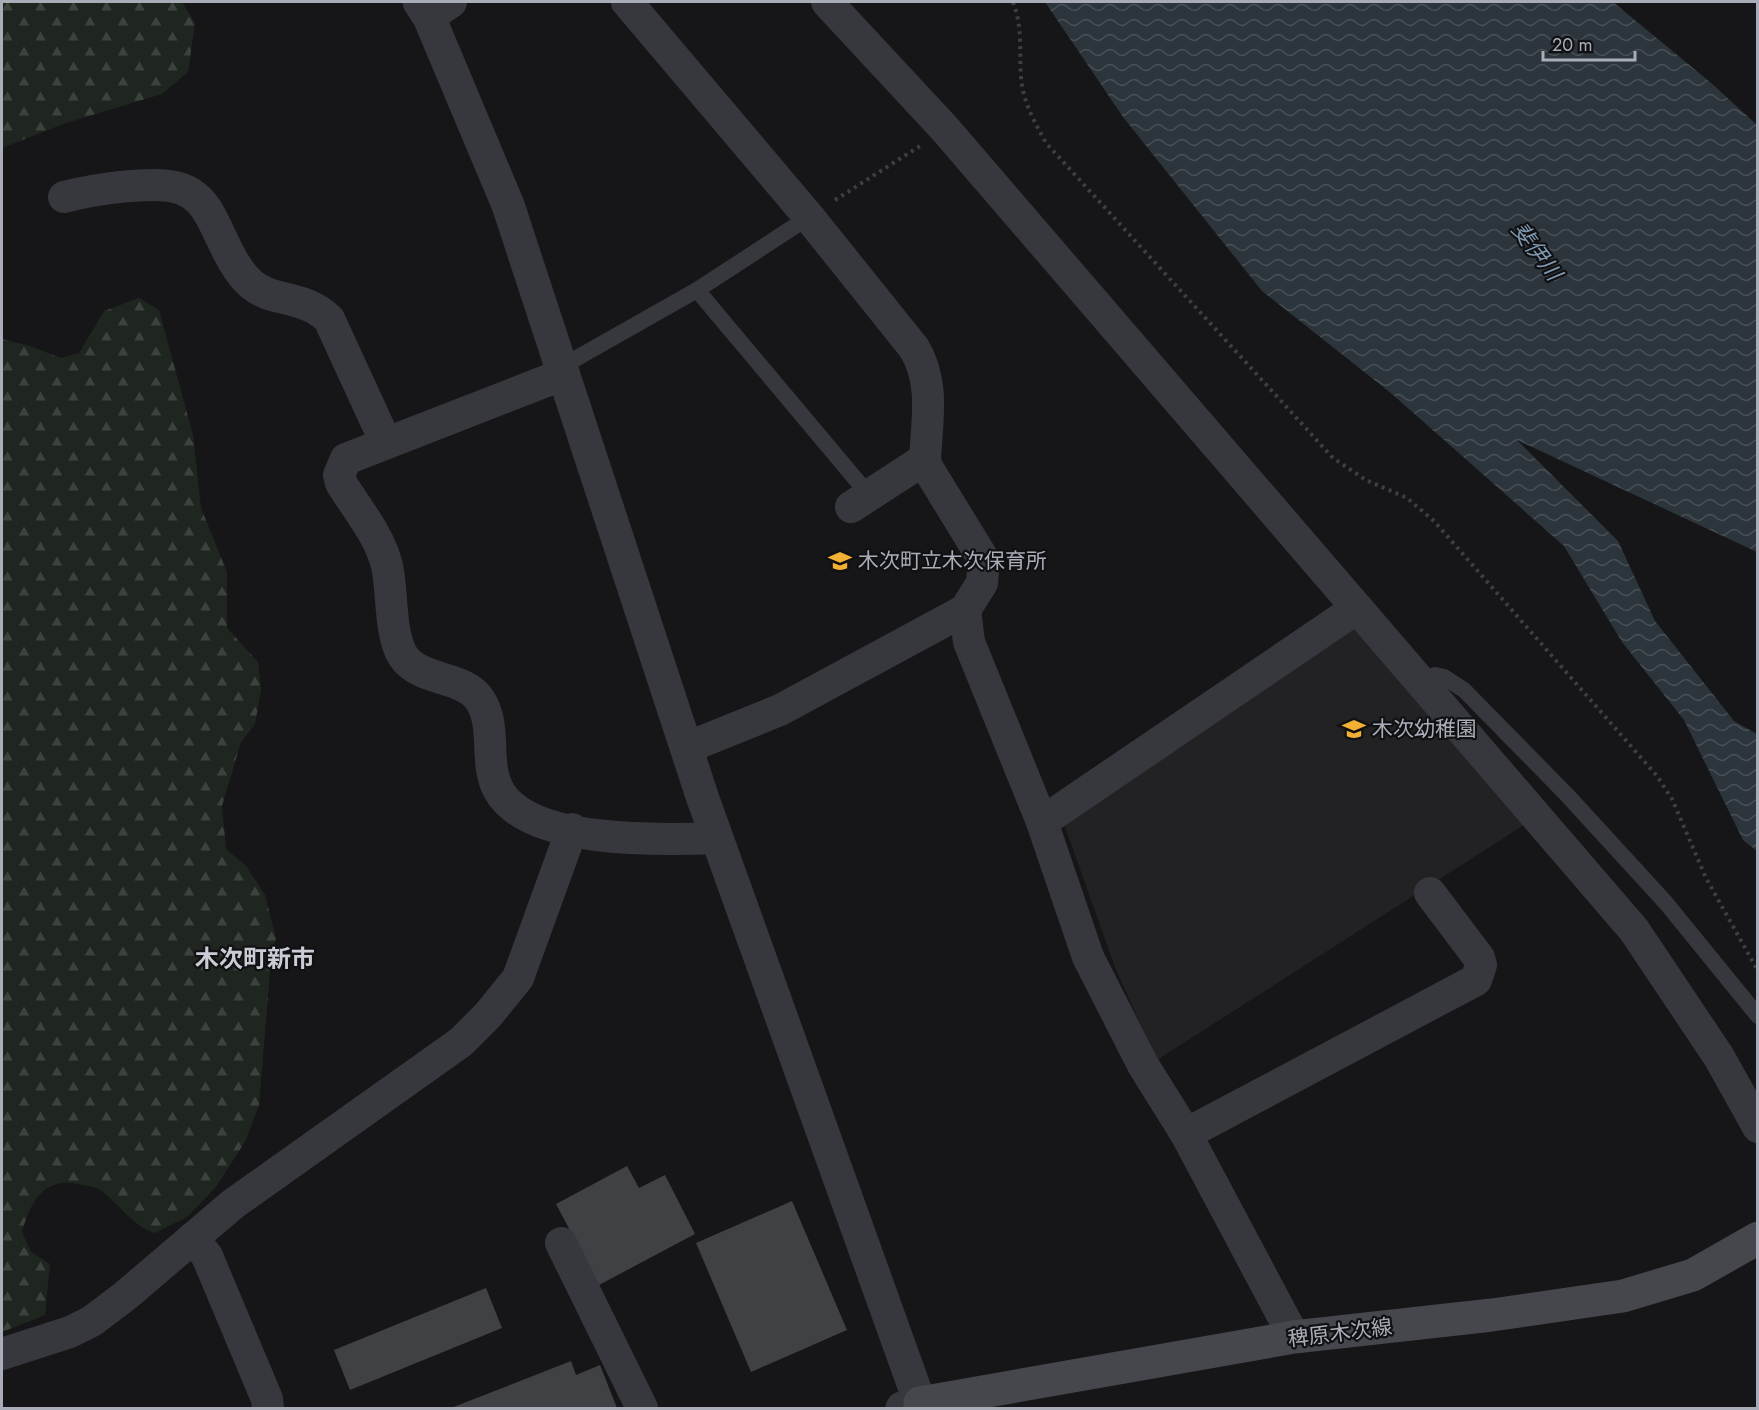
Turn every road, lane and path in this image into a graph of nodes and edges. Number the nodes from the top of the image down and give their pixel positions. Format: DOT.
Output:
graph roads {
  1 [pos="627,2"];
  2 [pos="827,2"];
  3 [pos="1013,2"];
  4 [pos="433,7"];
  5 [pos="945,129"];
  6 [pos="64,197"];
  7 [pos="809,217"];
  8 [pos="697,290"];
  9 [pos="562,370"];
  10 [pos="386,443"];
  11 [pos="924,459"];
  12 [pos="860,501"];
  13 [pos="1357,608"];
  14 [pos="965,610"];
  15 [pos="1422,682"];
  16 [pos="686,748"];
  17 [pos="1042,822"];
  18 [pos="572,830"];
  19 [pos="717,838"];
  20 [pos="1430,893"];
  21 [pos="1758,971"];
  22 [pos="1758,1016"];
  23 [pos="1758,1127"];
  24 [pos="1186,1134"];
  25 [pos="193,1238"];
  26 [pos="1758,1238"];
  27 [pos="561,1243"];
  28 [pos="1294,1337"];
  29 [pos="2,1354"];
  30 [pos="914,1407"];
  31 [pos="268,1408"];
  32 [pos="642,1408"];
  1 -- 7 [label="street"];
  2 -- 5 [label="street"];
  3 -- 21 [label="path"];
  4 -- 9 [label="street"];
  5 -- 7 [label="path"];
  5 -- 13 [label="street"];
  6 -- 10 [label="street"];
  7 -- 8 [label="lane"];
  7 -- 11 [label="street"];
  8 -- 9 [label="lane"];
  8 -- 12 [label="lane"];
  9 -- 10 [label="street"];
  9 -- 16 [label="street"];
  10 -- 18 [label="street"];
  11 -- 12 [label="street"];
  11 -- 14 [label="street"];
  13 -- 15 [label="street"];
  13 -- 17 [label="street"];
  14 -- 16 [label="street"];
  14 -- 17 [label="street"];
  15 -- 22 [label="lane"];
  15 -- 23 [label="street"];
  16 -- 19 [label="street"];
  17 -- 24 [label="street"];
  18 -- 19 [label="street"];
  18 -- 25 [label="street"];
  19 -- 30 [label="street"];
  20 -- 24 [label="street"];
  24 -- 28 [label="street"];
  25 -- 29 [label="street"];
  25 -- 31 [label="street"];
  26 -- 28 [label="main road, 稗原木次線"];
  27 -- 32 [label="street"];
  28 -- 30 [label="main road, 稗原木次線"];
}
